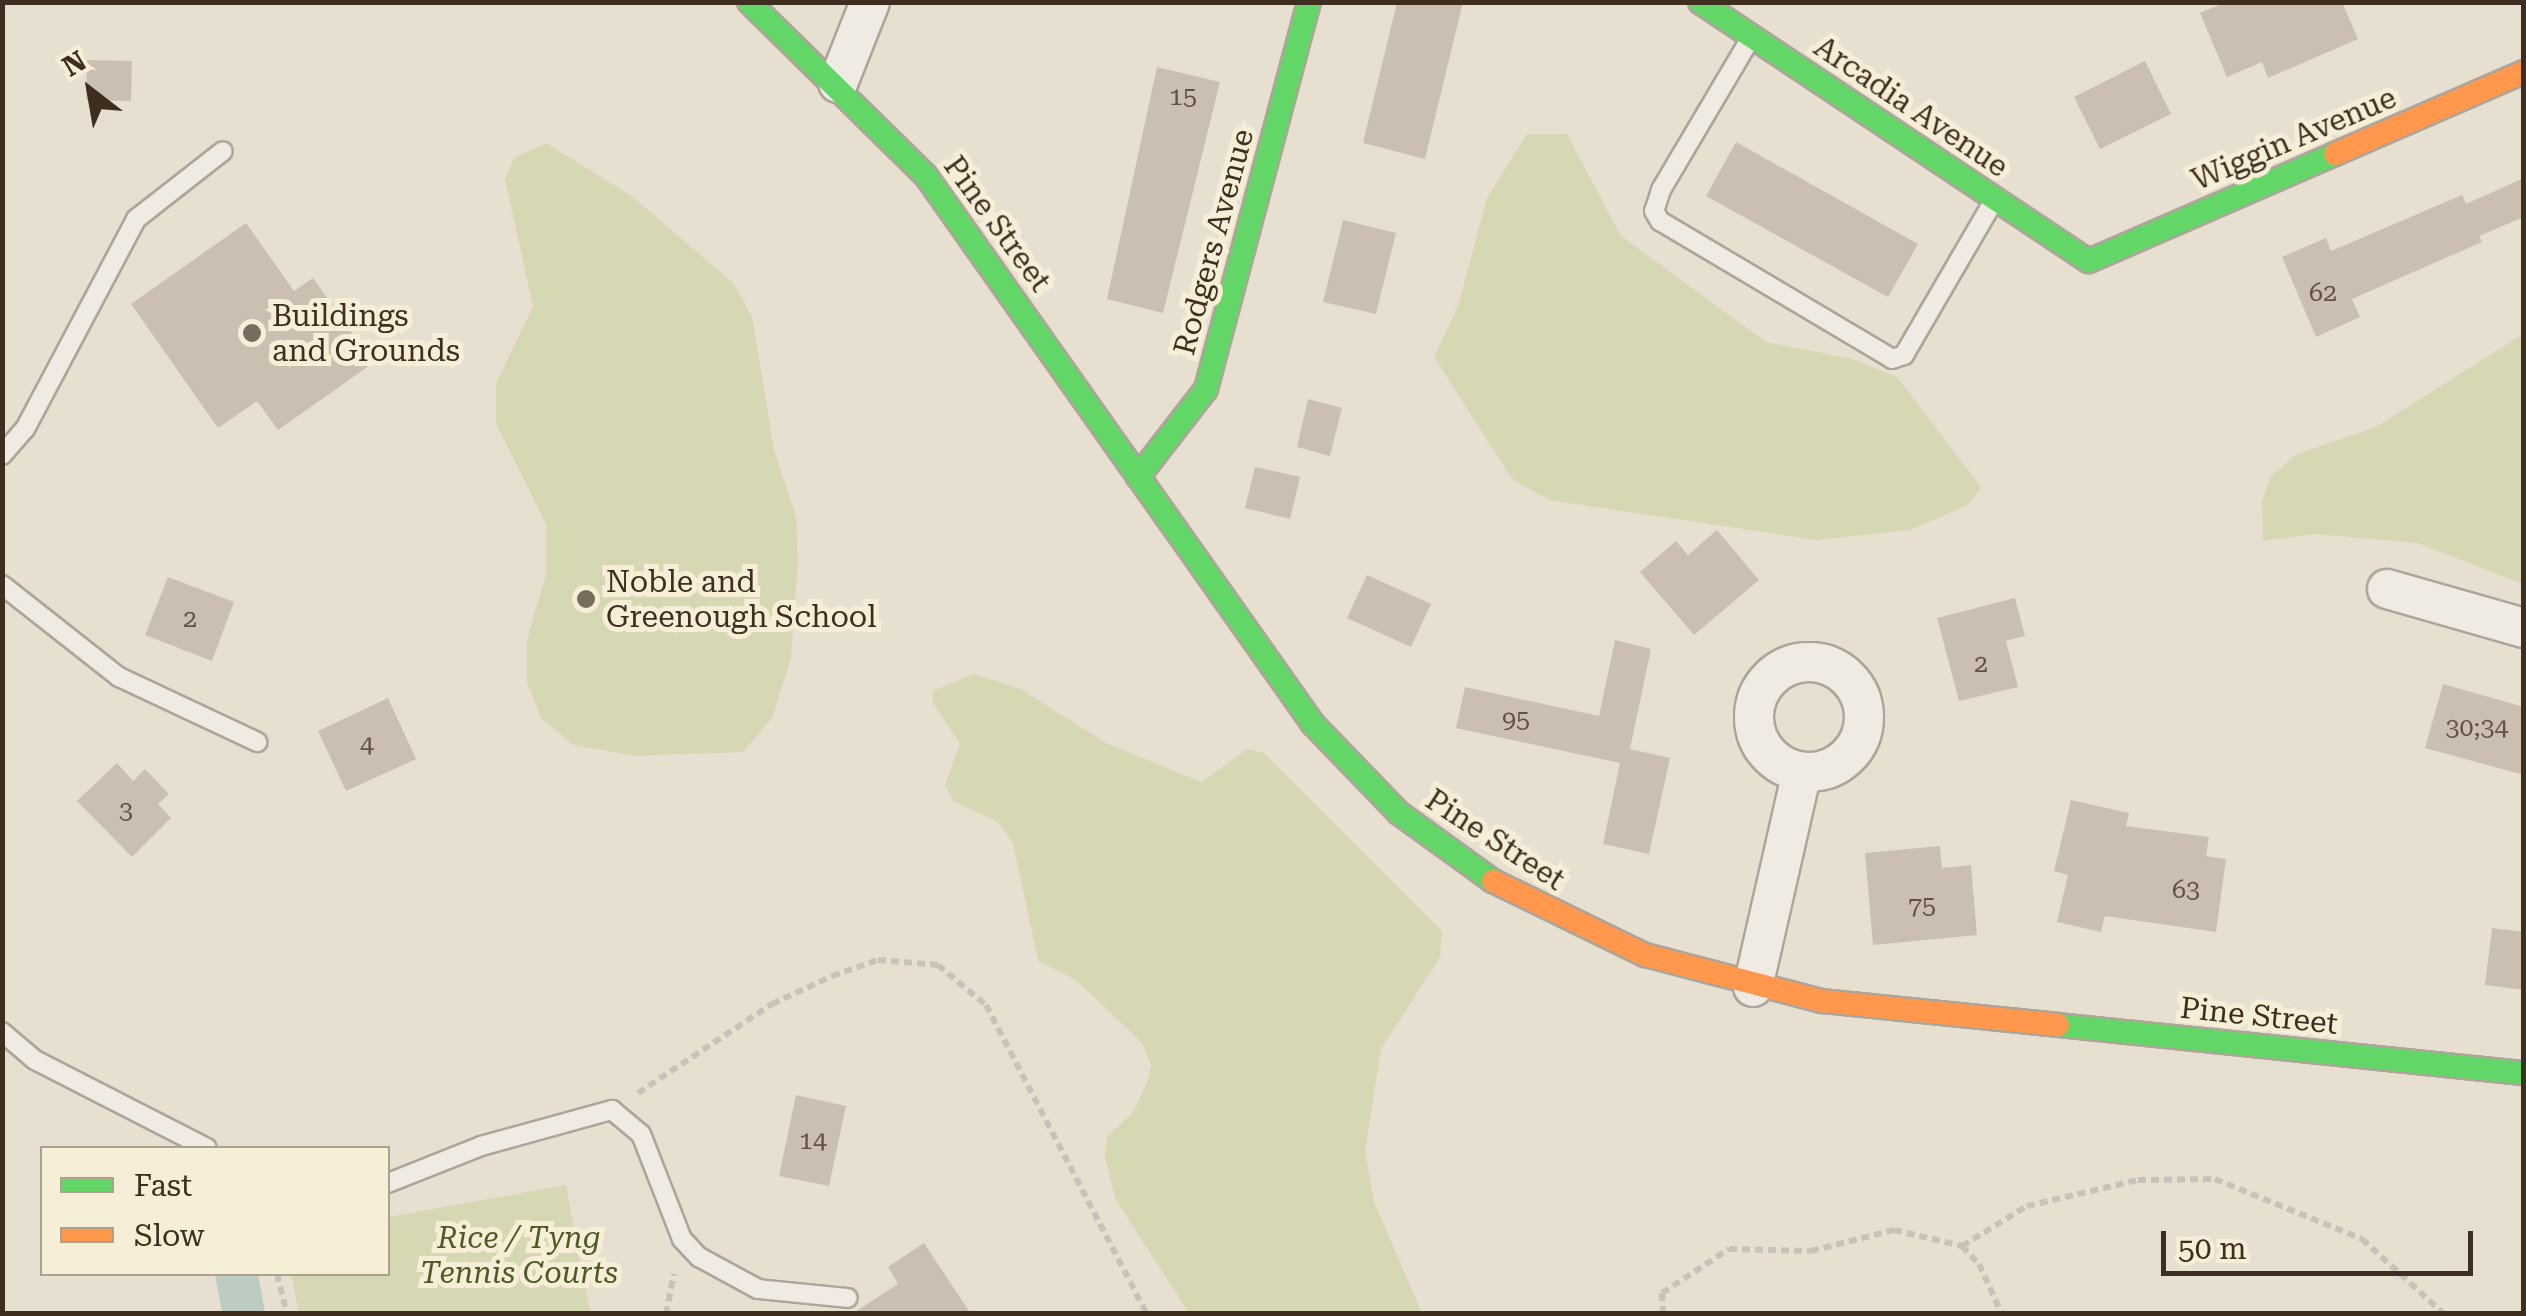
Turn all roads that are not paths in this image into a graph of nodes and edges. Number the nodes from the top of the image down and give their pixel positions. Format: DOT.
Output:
graph roads {
  1 [pos="749,2"];
  2 [pos="870,2"];
  3 [pos="1309,2"];
  4 [pos="1700,2"];
  5 [pos="1752,38"];
  6 [pos="2524,72"];
  7 [pos="838,83"];
  8 [pos="223,151"];
  9 [pos="1995,199"];
  10 [pos="2088,261"];
  11 [pos="2,455"];
  12 [pos="1138,477"];
  13 [pos="2,585"];
  14 [pos="2387,590"];
  15 [pos="2524,628"];
  16 [pos="257,742"];
  17 [pos="1802,772"];
  18 [pos="1753,987"];
  19 [pos="2,1032"];
  20 [pos="2524,1073"];
  21 [pos="203,1146"];
  22 [pos="390,1182"];
  23 [pos="848,1298"];
  1 -- 7 [label="street, Pine Street"];
  2 -- 7 [label="street"];
  3 -- 12 [label="street, Rodgers Avenue"];
  4 -- 5 [label="street, Arcadia Avenue"];
  5 -- 9 [label="street, Arcadia Avenue"];
  5 -- 9 [label="lane"];
  6 -- 10 [label="street, Wiggin Avenue"];
  7 -- 12 [label="street, Pine Street"];
  8 -- 11 [label="lane"];
  9 -- 10 [label="street, Arcadia Avenue"];
  12 -- 18 [label="street, Pine Street"];
  13 -- 16 [label="lane"];
  14 -- 15 [label="street"];
  17 -- 18 [label="street"];
  18 -- 20 [label="street, Pine Street"];
  19 -- 21 [label="lane"];
  22 -- 23 [label="lane"];
}
